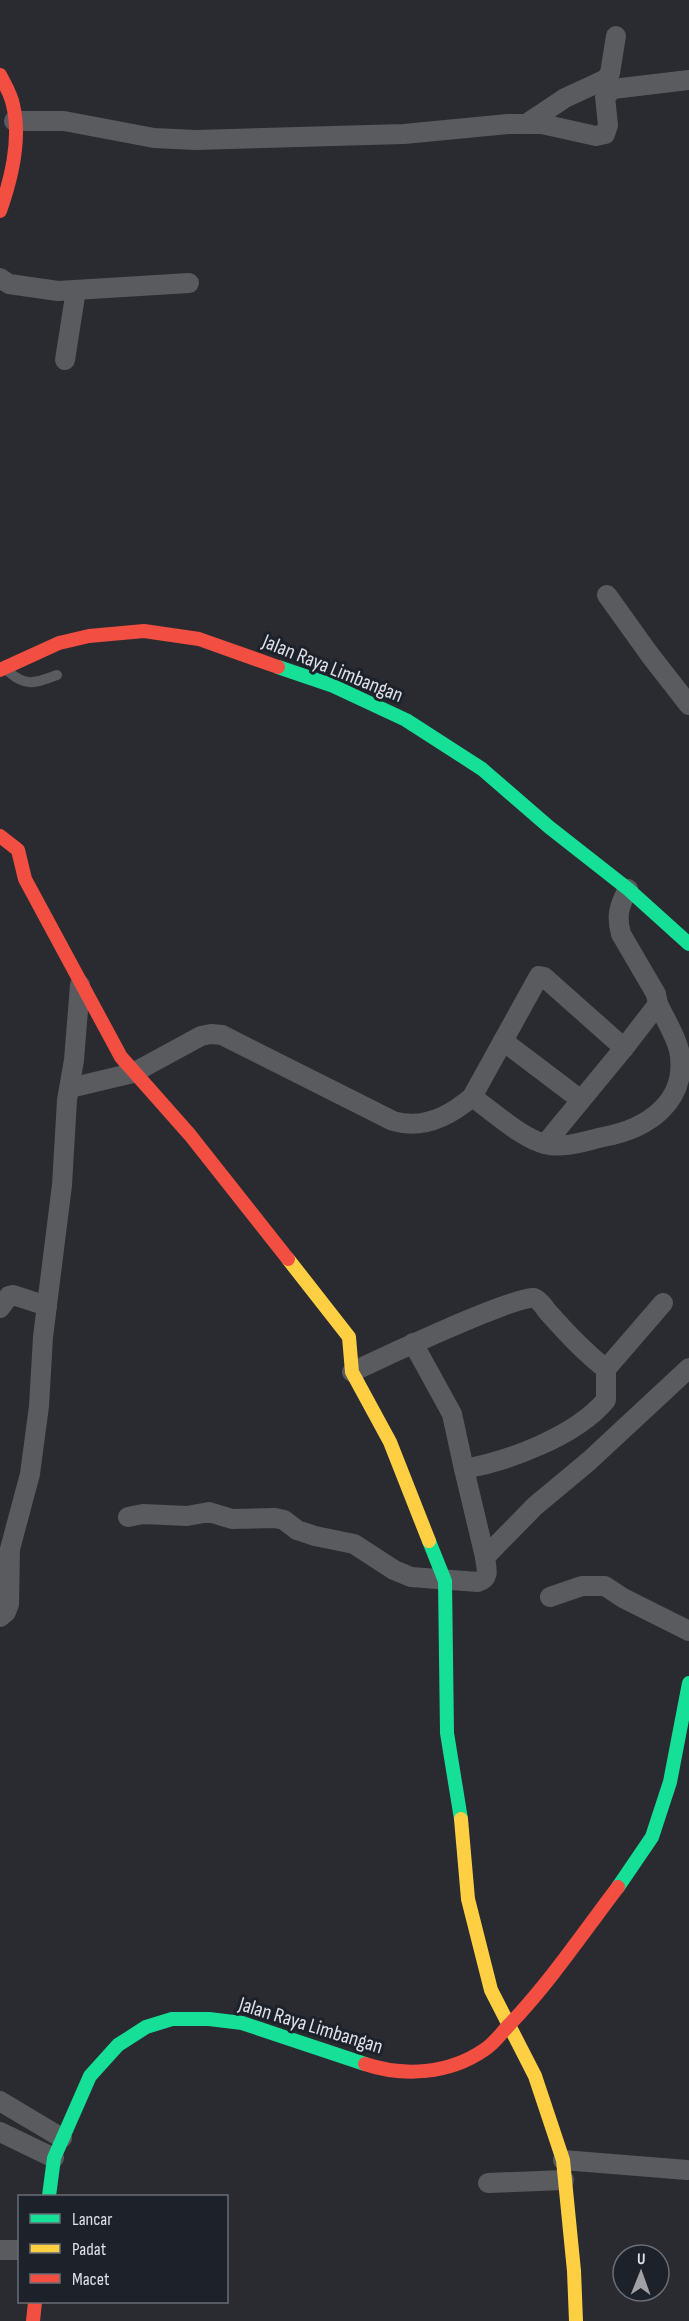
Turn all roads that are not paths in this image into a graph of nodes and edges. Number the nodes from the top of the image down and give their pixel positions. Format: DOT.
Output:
graph roads {
  1 [pos="616,36"];
  2 [pos="0,75"];
  3 [pos="689,80"];
  4 [pos="14,121"];
  5 [pos="526,124"];
  6 [pos="7,141"];
  7 [pos="0,211"];
  8 [pos="0,278"];
  9 [pos="189,283"];
  10 [pos="76,290"];
  11 [pos="65,360"];
  12 [pos="607,595"];
  13 [pos="2,669"];
  14 [pos="57,675"];
  15 [pos="689,705"];
  16 [pos="0,836"];
  17 [pos="627,890"];
  18 [pos="689,944"];
  19 [pos="80,985"];
  20 [pos="658,1004"];
  21 [pos="502,1041"];
  22 [pos="624,1048"];
  23 [pos="133,1073"];
  24 [pos="70,1088"];
  25 [pos="472,1097"];
  26 [pos="581,1100"];
  27 [pos="545,1144"];
  28 [pos="663,1303"];
  29 [pos="47,1306"];
  30 [pos="0,1308"];
  31 [pos="413,1343"];
  32 [pos="689,1368"];
  33 [pos="606,1369"];
  34 [pos="352,1372"];
  35 [pos="464,1469"];
  36 [pos="128,1517"];
  37 [pos="485,1557"];
  38 [pos="5,1577"];
  39 [pos="445,1581"];
  40 [pos="550,1597"];
  41 [pos="0,1617"];
  42 [pos="689,1631"];
  43 [pos="689,1683"];
  44 [pos="510,2024"];
  45 [pos="0,2101"];
  46 [pos="0,2132"];
  47 [pos="62,2138"];
  48 [pos="54,2158"];
  49 [pos="563,2160"];
  50 [pos="687,2170"];
  51 [pos="564,2180"];
  52 [pos="488,2183"];
  53 [pos="49,2195"];
  54 [pos="0,2250"];
  55 [pos="18,2250"];
  56 [pos="35,2303"];
  57 [pos="33,2321"];
  58 [pos="576,2321"];
  1 -- 5 [label="street"];
  2 -- 4 [label="main road"];
  3 -- 5 [label="street"];
  4 -- 5 [label="street"];
  4 -- 6 [label="main road"];
  6 -- 7 [label="main road"];
  8 -- 10 [label="street"];
  9 -- 10 [label="street"];
  10 -- 11 [label="street"];
  12 -- 15 [label="street"];
  13 -- 14 [label="lane"];
  13 -- 17 [label="main road, Jalan Raya Limbangan"];
  16 -- 19 [label="main road"];
  17 -- 18 [label="main road, Jalan Raya Limbangan"];
  17 -- 20 [label="street"];
  19 -- 23 [label="main road"];
  19 -- 24 [label="street"];
  20 -- 22 [label="street"];
  20 -- 27 [label="street"];
  21 -- 22 [label="street"];
  21 -- 25 [label="street"];
  21 -- 26 [label="street"];
  22 -- 26 [label="street"];
  23 -- 24 [label="street"];
  23 -- 25 [label="street"];
  23 -- 34 [label="main road"];
  24 -- 29 [label="street"];
  25 -- 27 [label="street"];
  26 -- 27 [label="street"];
  28 -- 33 [label="street"];
  29 -- 30 [label="street"];
  29 -- 38 [label="street"];
  31 -- 33 [label="street"];
  31 -- 34 [label="street"];
  31 -- 35 [label="street"];
  32 -- 37 [label="street"];
  33 -- 35 [label="street"];
  34 -- 39 [label="main road"];
  35 -- 37 [label="street"];
  36 -- 39 [label="street"];
  37 -- 39 [label="street"];
  38 -- 41 [label="street"];
  39 -- 44 [label="main road"];
  40 -- 42 [label="street"];
  43 -- 44 [label="main road, Jalan Raya Limbangan"];
  44 -- 47 [label="main road, Jalan Raya Limbangan"];
  44 -- 49 [label="main road"];
  45 -- 47 [label="street"];
  46 -- 48 [label="street"];
  47 -- 48 [label="main road, Jalan Raya Limbangan"];
  48 -- 53 [label="main road, Jalan Raya Limbangan"];
  49 -- 50 [label="street"];
  49 -- 51 [label="main road"];
  51 -- 52 [label="street"];
  51 -- 58 [label="main road"];
  54 -- 55 [label="street"];
  56 -- 57 [label="main road"];
}
